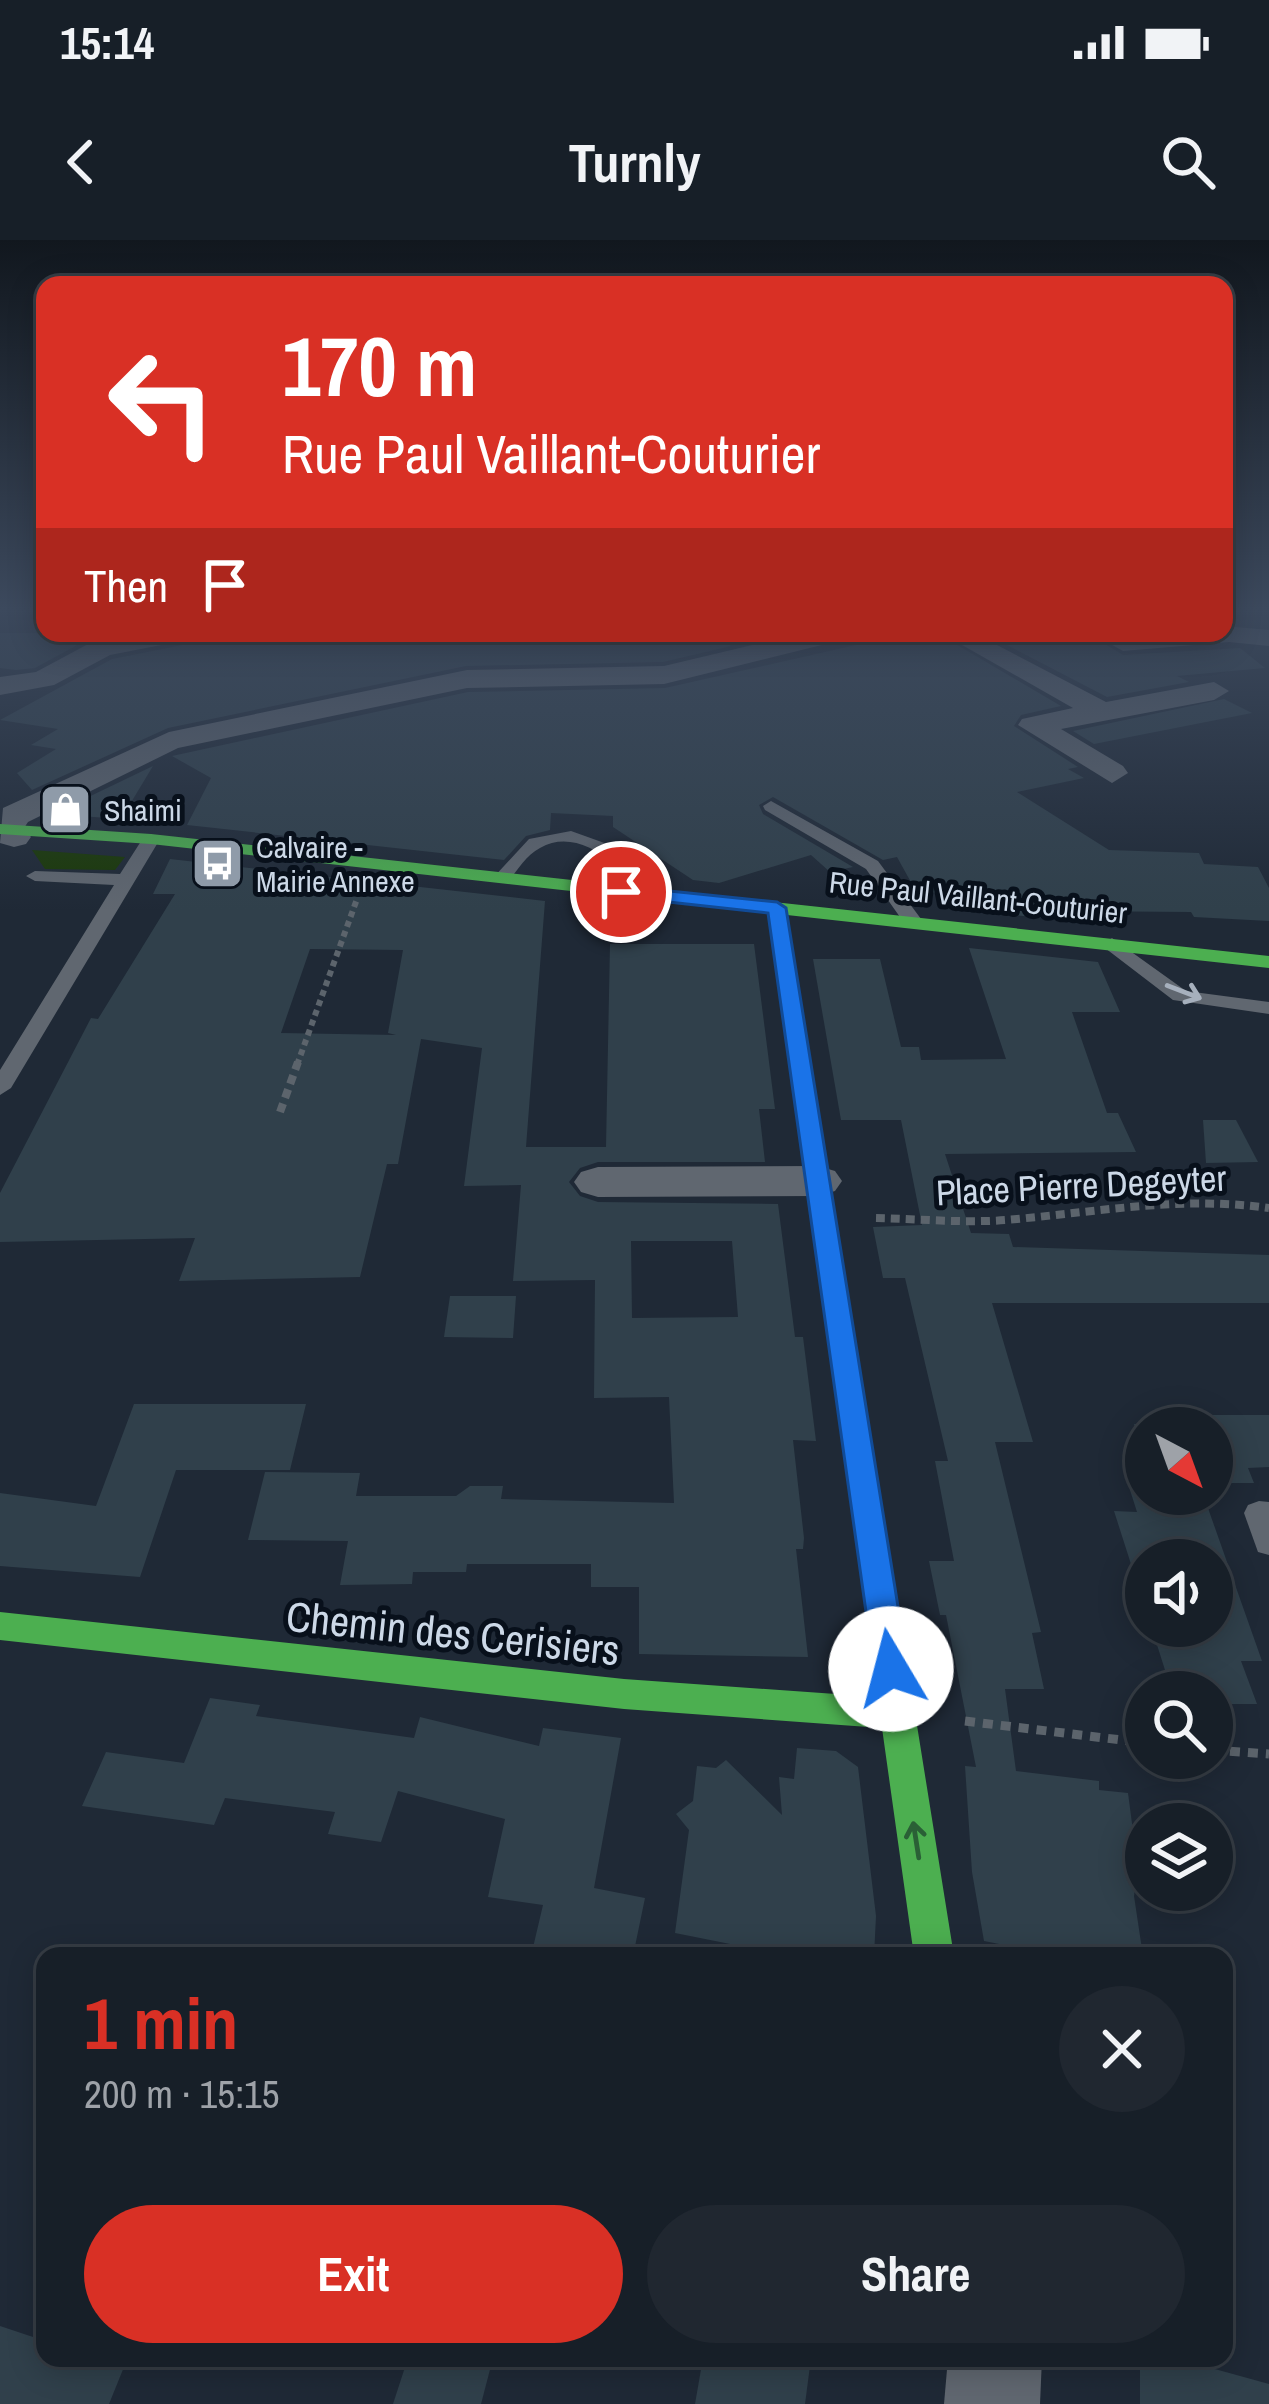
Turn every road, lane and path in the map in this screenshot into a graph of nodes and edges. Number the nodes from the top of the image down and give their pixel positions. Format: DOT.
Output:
graph roads {
  1 [pos="322,709"];
  2 [pos="1096,709"];
  3 [pos="1118,709"];
  4 [pos="1102,712"];
  5 [pos="1112,772"];
  6 [pos="771,806"];
  7 [pos="5,833"];
  8 [pos="152,839"];
  9 [pos="370,864"];
  10 [pos="35,876"];
  11 [pos="501,879"];
  12 [pos="125,880"];
  13 [pos="660,896"];
  14 [pos="777,908"];
  15 [pos="914,923"];
  16 [pos="1112,944"];
  17 [pos="1269,962"];
  18 [pos="1269,1008"];
  19 [pos="0,1088"];
  20 [pos="280,1112"];
  21 [pos="598,1182"];
  22 [pos="820,1198"];
  23 [pos="1269,1208"];
  24 [pos="1269,1514"];
  25 [pos="1269,1543"];
  26 [pos="0,1626"];
  27 [pos="898,1714"];
  28 [pos="1125,1741"];
  29 [pos="1233,1751"];
  30 [pos="1269,1754"];
  31 [pos="933,1947"];
  32 [pos="994,2367"];
  33 [pos="992,2404"];
  1 -- 7 [label="street"];
  2 -- 4 [label="street"];
  3 -- 4 [label="street"];
  4 -- 5 [label="street"];
  6 -- 15 [label="lane"];
  7 -- 8 [label="street, Rue Paul Vaillant-Couturier"];
  8 -- 9 [label="street, Rue Paul Vaillant-Couturier"];
  8 -- 12 [label="lane"];
  9 -- 11 [label="street, Rue Paul Vaillant-Couturier"];
  9 -- 20 [label="path"];
  10 -- 12 [label="lane"];
  11 -- 13 [label="street, Rue Paul Vaillant-Couturier"];
  11 -- 13 [label="lane"];
  12 -- 19 [label="lane"];
  13 -- 14 [label="street, Rue Paul Vaillant-Couturier"];
  14 -- 15 [label="street, Rue Paul Vaillant-Couturier"];
  14 -- 22 [label="street"];
  15 -- 16 [label="street, Rue Paul Vaillant-Couturier"];
  16 -- 17 [label="street, Rue Paul Vaillant-Couturier"];
  16 -- 18 [label="lane, one-way"];
  21 -- 22 [label="street"];
  22 -- 23 [label="path, Place Pierre Degeyter"];
  22 -- 27 [label="street"];
  24 -- 25 [label="lane"];
  26 -- 27 [label="street, Chemin des Cerisiers"];
  27 -- 28 [label="path"];
  31 -- 27 [label="street, one-way"];
  29 -- 30 [label="path"];
  32 -- 33 [label="street"];
}
